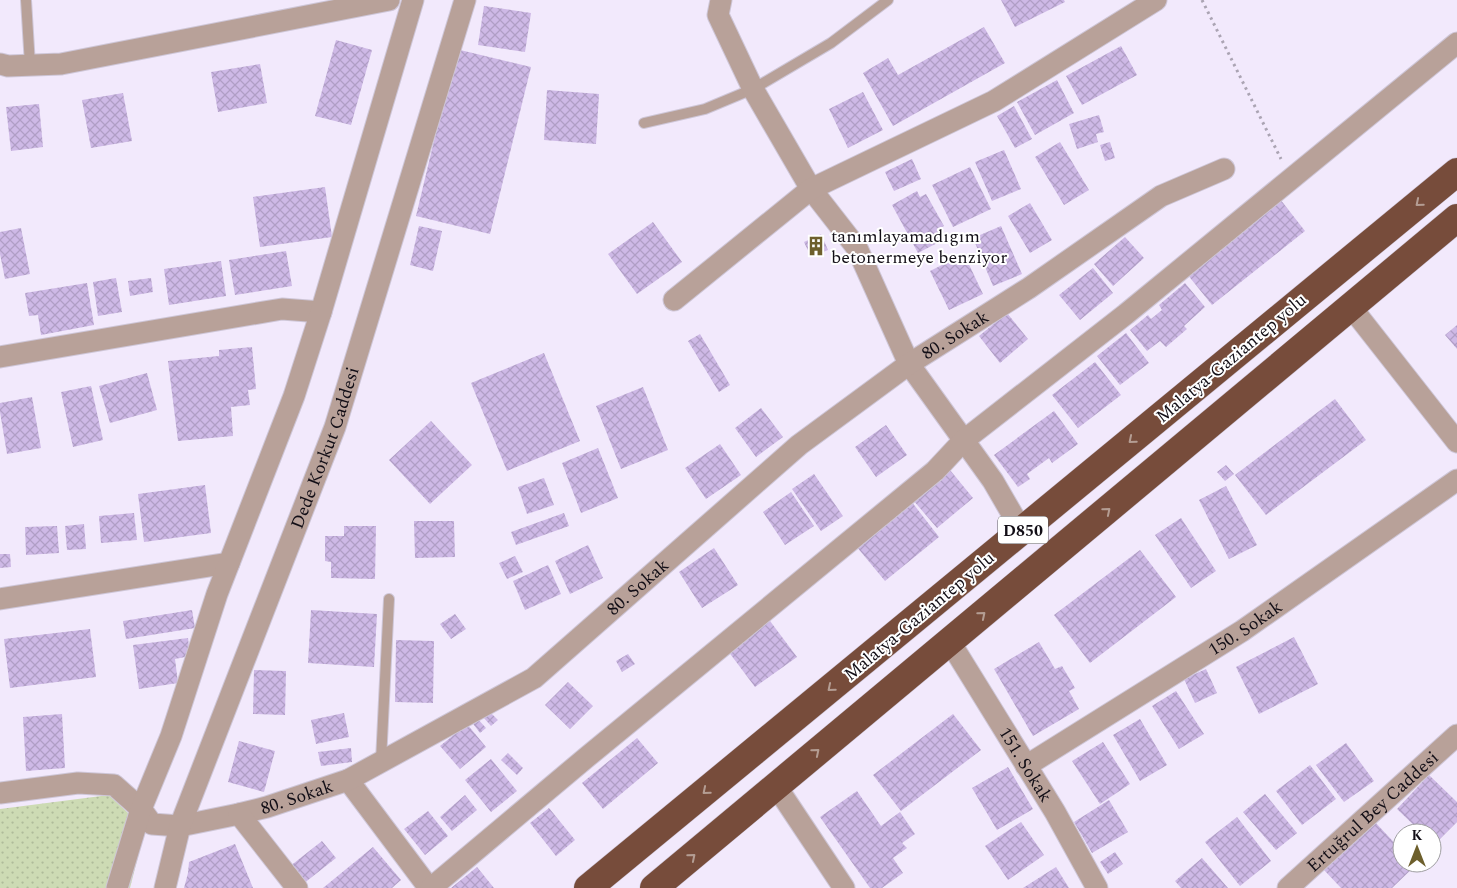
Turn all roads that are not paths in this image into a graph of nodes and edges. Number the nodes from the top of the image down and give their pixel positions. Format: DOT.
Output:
graph roads {
  1 [pos="26,0"];
  2 [pos="389,0"];
  3 [pos="413,0"];
  4 [pos="465,0"];
  5 [pos="721,0"];
  6 [pos="888,0"];
  7 [pos="1156,0"];
  8 [pos="1457,43"];
  9 [pos="0,64"];
  10 [pos="30,65"];
  11 [pos="753,89"];
  12 [pos="644,123"];
  13 [pos="1224,169"];
  14 [pos="1457,172"];
  15 [pos="811,189"];
  16 [pos="1457,218"];
  17 [pos="674,300"];
  18 [pos="1352,306"];
  19 [pos="320,312"];
  20 [pos="0,357"];
  21 [pos="910,364"];
  22 [pos="963,441"];
  23 [pos="1457,442"];
  24 [pos="1457,480"];
  25 [pos="1022,531"];
  26 [pos="229,563"];
  27 [pos="0,599"];
  28 [pos="389,599"];
  29 [pos="950,642"];
  30 [pos="1457,735"];
  31 [pos="381,762"];
  32 [pos="1026,766"];
  33 [pos="348,780"];
  34 [pos="776,786"];
  35 [pos="0,793"];
  36 [pos="141,809"];
  37 [pos="239,814"];
  38 [pos="180,826"];
  39 [pos="1301,884"];
  40 [pos="117,888"];
  41 [pos="165,888"];
  42 [pos="297,888"];
  43 [pos="430,888"];
  44 [pos="588,888"];
  45 [pos="654,888"];
  46 [pos="844,888"];
  47 [pos="1097,888"];
  1 -- 10 [label="lane"];
  2 -- 10 [label="street"];
  3 -- 19 [label="street"];
  4 -- 38 [label="street, Dede Korkut Caddesi"];
  5 -- 11 [label="street"];
  6 -- 11 [label="lane"];
  7 -- 15 [label="street"];
  8 -- 22 [label="street"];
  9 -- 10 [label="street"];
  11 -- 12 [label="lane"];
  11 -- 15 [label="street"];
  13 -- 21 [label="street, 80. Sokak"];
  14 -- 25 [label="highway, Malatya-Gaziantep yolu / D850, one-way"];
  15 -- 17 [label="street"];
  15 -- 21 [label="street"];
  16 -- 18 [label="highway, D850"];
  18 -- 23 [label="street"];
  29 -- 18 [label="highway, D850, one-way"];
  19 -- 20 [label="street"];
  19 -- 26 [label="street"];
  21 -- 22 [label="street"];
  21 -- 31 [label="street, 80. Sokak"];
  22 -- 25 [label="street"];
  22 -- 43 [label="street"];
  24 -- 32 [label="street, 150. Sokak"];
  25 -- 44 [label="highway, Malatya-Gaziantep yolu / D850, one-way"];
  26 -- 27 [label="street"];
  26 -- 36 [label="street"];
  28 -- 31 [label="lane"];
  29 -- 32 [label="street, 151. Sokak"];
  34 -- 29 [label="highway, D850, one-way"];
  30 -- 39 [label="street, Ertuğrul Bey Caddesi"];
  31 -- 33 [label="street, 80. Sokak"];
  32 -- 47 [label="street, 151. Sokak"];
  33 -- 37 [label="street, 80. Sokak"];
  33 -- 43 [label="street"];
  45 -- 34 [label="highway, D850, one-way"];
  34 -- 46 [label="street"];
  35 -- 36 [label="street, 80. Sokak"];
  36 -- 38 [label="street, 80. Sokak"];
  36 -- 40 [label="street"];
  37 -- 38 [label="street, 80. Sokak"];
  37 -- 42 [label="street"];
  38 -- 41 [label="street, Dede Korkut Caddesi"];
}
